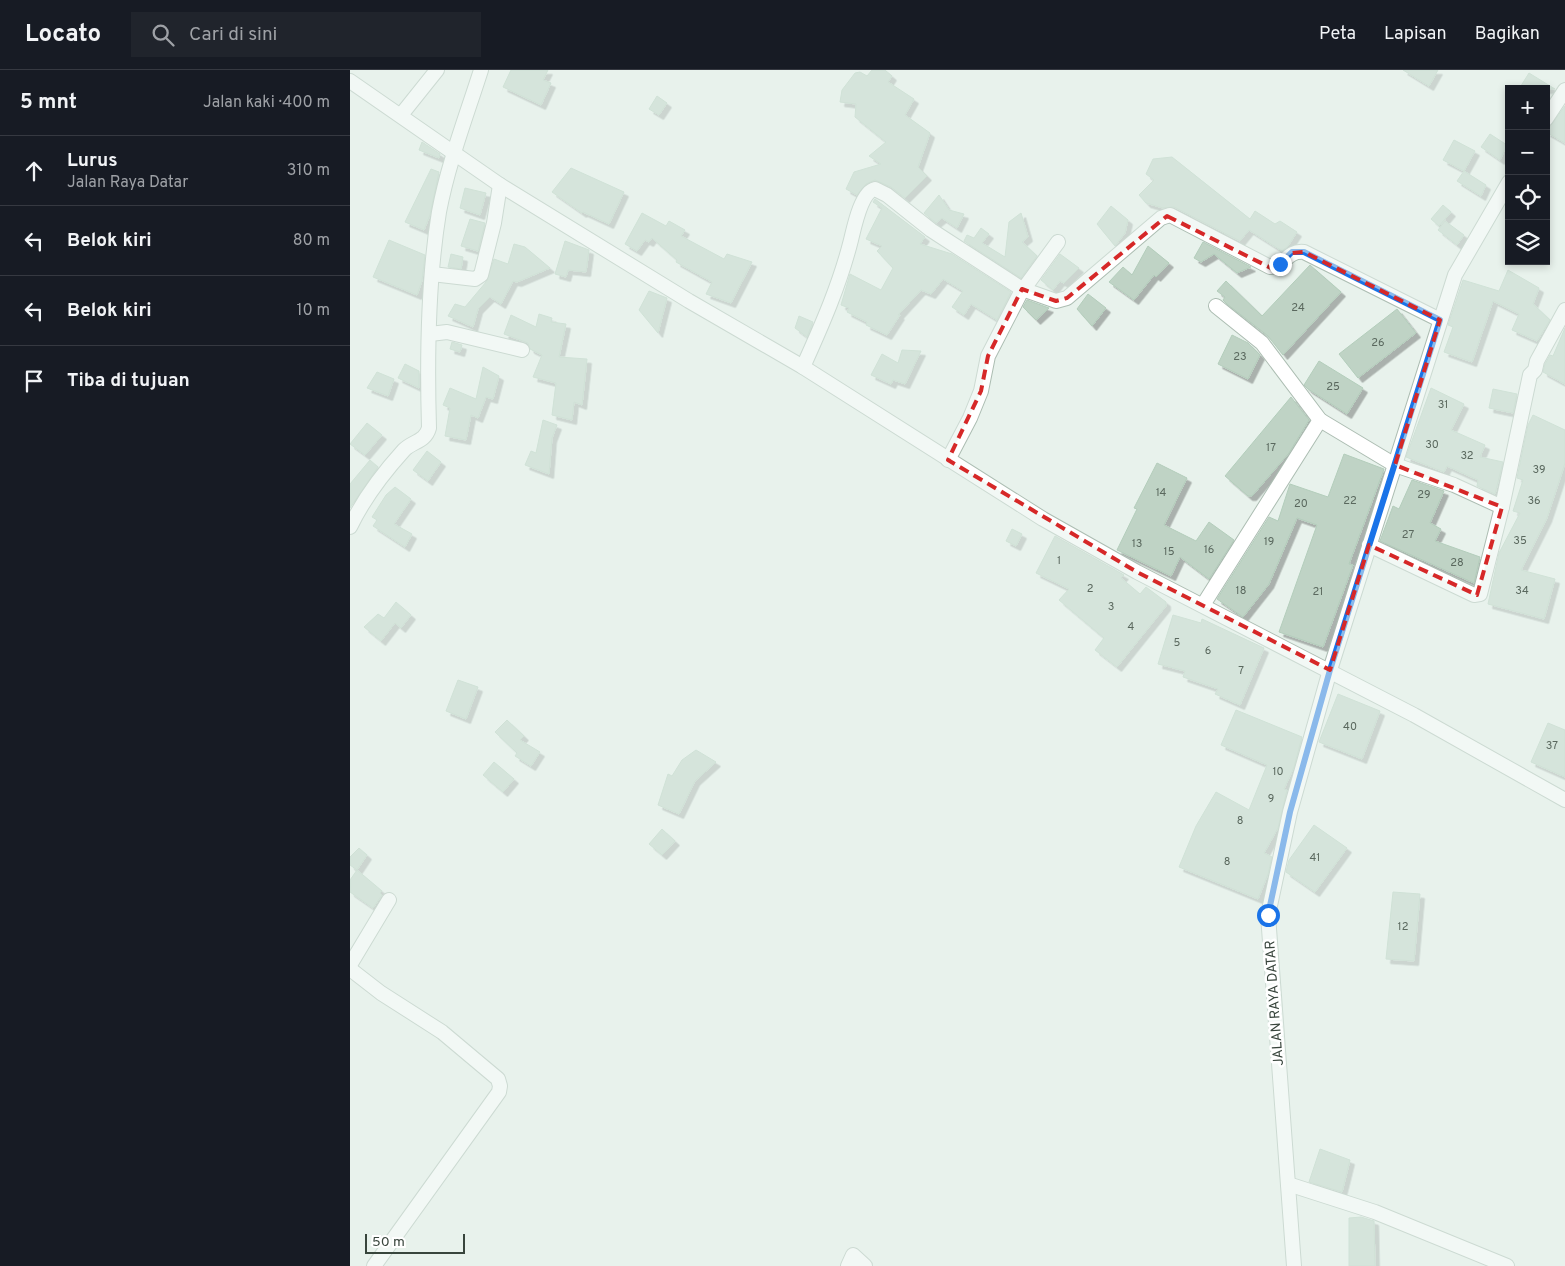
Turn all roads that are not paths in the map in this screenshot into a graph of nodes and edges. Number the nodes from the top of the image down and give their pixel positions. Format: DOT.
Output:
graph roads {
  1 [pos="437,70"];
  2 [pos="481,70"];
  3 [pos="350,81"];
  4 [pos="1565,90"];
  5 [pos="1550,113"];
  6 [pos="402,115"];
  7 [pos="455,153"];
  8 [pos="500,185"];
  9 [pos="1505,189"];
  10 [pos="1058,242"];
  11 [pos="432,274"];
  12 [pos="1022,289"];
  13 [pos="1216,306"];
  14 [pos="1565,310"];
  15 [pos="1440,320"];
  16 [pos="430,334"];
  17 [pos="522,350"];
  18 [pos="803,367"];
  19 [pos="1320,420"];
  20 [pos="948,460"];
  21 [pos="1395,465"];
  22 [pos="1502,507"];
  23 [pos="350,527"];
  24 [pos="1369,545"];
  25 [pos="1203,605"];
  26 [pos="1330,670"];
  27 [pos="1565,800"];
  28 [pos="389,900"];
  29 [pos="350,965"];
  30 [pos="350,969"];
  31 [pos="1288,1184"];
  32 [pos="374,1266"];
  33 [pos="848,1266"];
  34 [pos="865,1266"];
  35 [pos="1294,1266"];
  36 [pos="1508,1266"];
  1 -- 6 [label="street"];
  2 -- 7 [label="street"];
  3 -- 6 [label="street"];
  4 -- 5 [label="street"];
  6 -- 7 [label="street"];
  7 -- 8 [label="street"];
  7 -- 11 [label="street"];
  8 -- 11 [label="street"];
  8 -- 18 [label="street"];
  9 -- 15 [label="street, JALAN RAYA DATAR"];
  10 -- 12 [label="street"];
  11 -- 16 [label="street"];
  12 -- 15 [label="street"];
  12 -- 18 [label="street"];
  12 -- 20 [label="street"];
  13 -- 19 [label="street"];
  14 -- 22 [label="street"];
  15 -- 21 [label="street, JALAN RAYA DATAR"];
  16 -- 17 [label="street"];
  16 -- 23 [label="street"];
  18 -- 20 [label="street"];
  19 -- 21 [label="street"];
  19 -- 25 [label="street"];
  20 -- 25 [label="street"];
  21 -- 22 [label="street"];
  21 -- 24 [label="street, JALAN RAYA DATAR"];
  22 -- 24 [label="street"];
  24 -- 26 [label="street, JALAN RAYA DATAR"];
  25 -- 26 [label="street"];
  26 -- 27 [label="street"];
  26 -- 31 [label="street, JALAN RAYA DATAR"];
  28 -- 29 [label="street"];
  30 -- 32 [label="street"];
  31 -- 35 [label="street, JALAN RAYA DATAR"];
  31 -- 36 [label="street"];
  33 -- 34 [label="street"];
}
